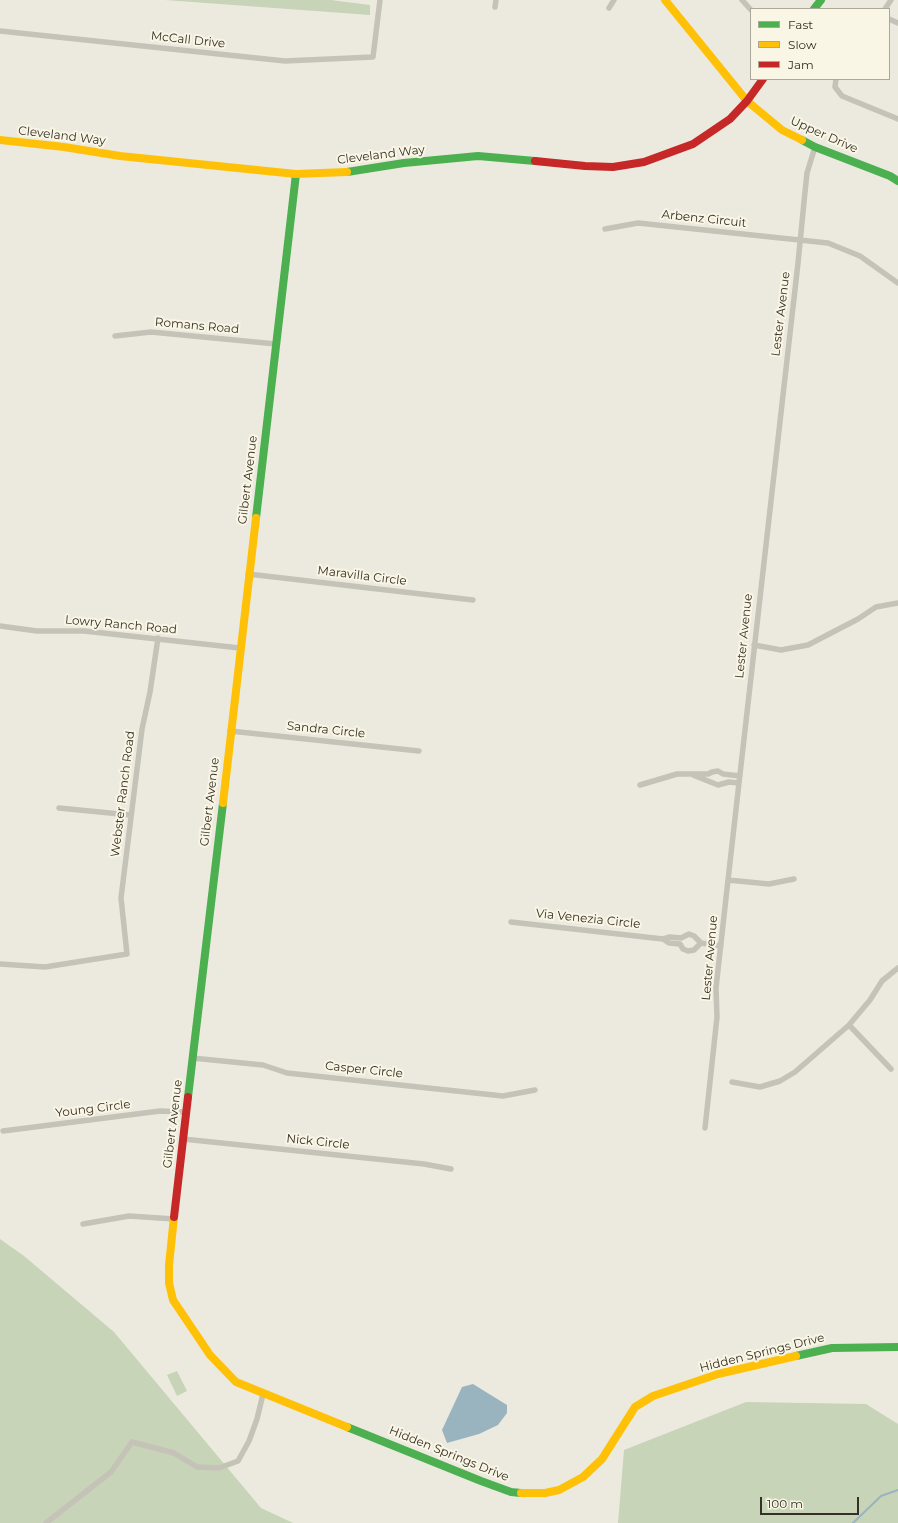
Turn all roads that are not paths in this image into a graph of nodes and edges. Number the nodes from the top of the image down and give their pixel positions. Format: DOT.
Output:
graph roads {
  1 [pos="380,0"];
  2 [pos="496,0"];
  3 [pos="614,0"];
  4 [pos="665,0"];
  5 [pos="742,0"];
  6 [pos="821,0"];
  7 [pos="495,7"];
  8 [pos="609,8"];
  9 [pos="815,8"];
  10 [pos="750,9"];
  11 [pos="0,31"];
  12 [pos="762,80"];
  13 [pos="836,80"];
  14 [pos="746,101"];
  15 [pos="898,119"];
  16 [pos="0,140"];
  17 [pos="815,147"];
  18 [pos="296,174"];
  19 [pos="898,181"];
  20 [pos="605,229"];
  21 [pos="800,240"];
  22 [pos="898,283"];
  23 [pos="115,336"];
  24 [pos="276,344"];
  25 [pos="248,574"];
  26 [pos="473,600"];
  27 [pos="898,603"];
  28 [pos="0,626"];
  29 [pos="158,638"];
  30 [pos="754,645"];
  31 [pos="240,648"];
  32 [pos="230,731"];
  33 [pos="419,752"];
  34 [pos="693,775"];
  35 [pos="740,776"];
  36 [pos="739,783"];
  37 [pos="640,785"];
  38 [pos="59,808"];
  39 [pos="130,815"];
  40 [pos="794,879"];
  41 [pos="728,880"];
  42 [pos="511,922"];
  43 [pos="663,938"];
  44 [pos="701,943"];
  45 [pos="722,946"];
  46 [pos="0,964"];
  47 [pos="898,968"];
  48 [pos="849,1025"];
  49 [pos="192,1058"];
  50 [pos="891,1069"];
  51 [pos="732,1082"];
  52 [pos="535,1090"];
  53 [pos="186,1112"];
  54 [pos="705,1128"];
  55 [pos="3,1131"];
  56 [pos="183,1139"];
  57 [pos="451,1169"];
  58 [pos="174,1219"];
  59 [pos="83,1224"];
  60 [pos="898,1347"];
  61 [pos="263,1394"];
  62 [pos="46,1523"];
  1 -- 11 [label="street, McCall Drive"];
  2 -- 7 [label="street"];
  3 -- 8 [label="street"];
  4 -- 14 [label="street, Upper Drive"];
  5 -- 10 [label="street"];
  6 -- 9 [label="street"];
  12 -- 14 [label="street, Cleveland Way"];
  13 -- 15 [label="street"];
  14 -- 17 [label="street, Upper Drive"];
  14 -- 18 [label="street, Cleveland Way"];
  16 -- 18 [label="street, Cleveland Way"];
  17 -- 19 [label="street, Upper Drive"];
  17 -- 21 [label="street, Lester Avenue"];
  18 -- 24 [label="street, Gilbert Avenue"];
  20 -- 21 [label="street, Arbenz Circuit"];
  21 -- 22 [label="street, Arbenz Circuit"];
  21 -- 30 [label="street, Lester Avenue"];
  23 -- 24 [label="street, Romans Road"];
  24 -- 25 [label="street, Gilbert Avenue"];
  25 -- 26 [label="street, Maravilla Circle"];
  25 -- 31 [label="street, Gilbert Avenue"];
  27 -- 30 [label="street"];
  28 -- 29 [label="street, Lowry Ranch Road"];
  29 -- 31 [label="street, Lowry Ranch Road"];
  29 -- 39 [label="street, Webster Ranch Road"];
  30 -- 35 [label="street, Lester Avenue"];
  31 -- 32 [label="street, Gilbert Avenue"];
  32 -- 33 [label="street, Sandra Circle"];
  32 -- 49 [label="street, Gilbert Avenue"];
  34 -- 35 [label="street"];
  34 -- 36 [label="street"];
  34 -- 37 [label="street"];
  35 -- 36 [label="street, Lester Avenue"];
  36 -- 41 [label="street, Lester Avenue"];
  38 -- 39 [label="street"];
  39 -- 46 [label="street, Webster Ranch Road"];
  40 -- 41 [label="street"];
  41 -- 45 [label="street, Lester Avenue"];
  42 -- 43 [label="street, Via Venezia Circle"];
  43 -- 44 [label="street, Via Venezia Circle"];
  43 -- 44 [label="street, Via Venezia Circle"];
  44 -- 45 [label="street, Via Venezia Circle"];
  45 -- 54 [label="street, Lester Avenue"];
  47 -- 48 [label="street"];
  48 -- 50 [label="street"];
  48 -- 51 [label="street"];
  49 -- 52 [label="street, Casper Circle"];
  49 -- 53 [label="street, Gilbert Avenue"];
  53 -- 55 [label="street, Young Circle"];
  53 -- 56 [label="street, Gilbert Avenue"];
  56 -- 57 [label="street, Nick Circle"];
  56 -- 58 [label="street, Gilbert Avenue"];
  58 -- 59 [label="street"];
  58 -- 61 [label="street, Gilbert Avenue"];
  60 -- 61 [label="street, Hidden Springs Drive"];
  61 -- 62 [label="street"];
}
